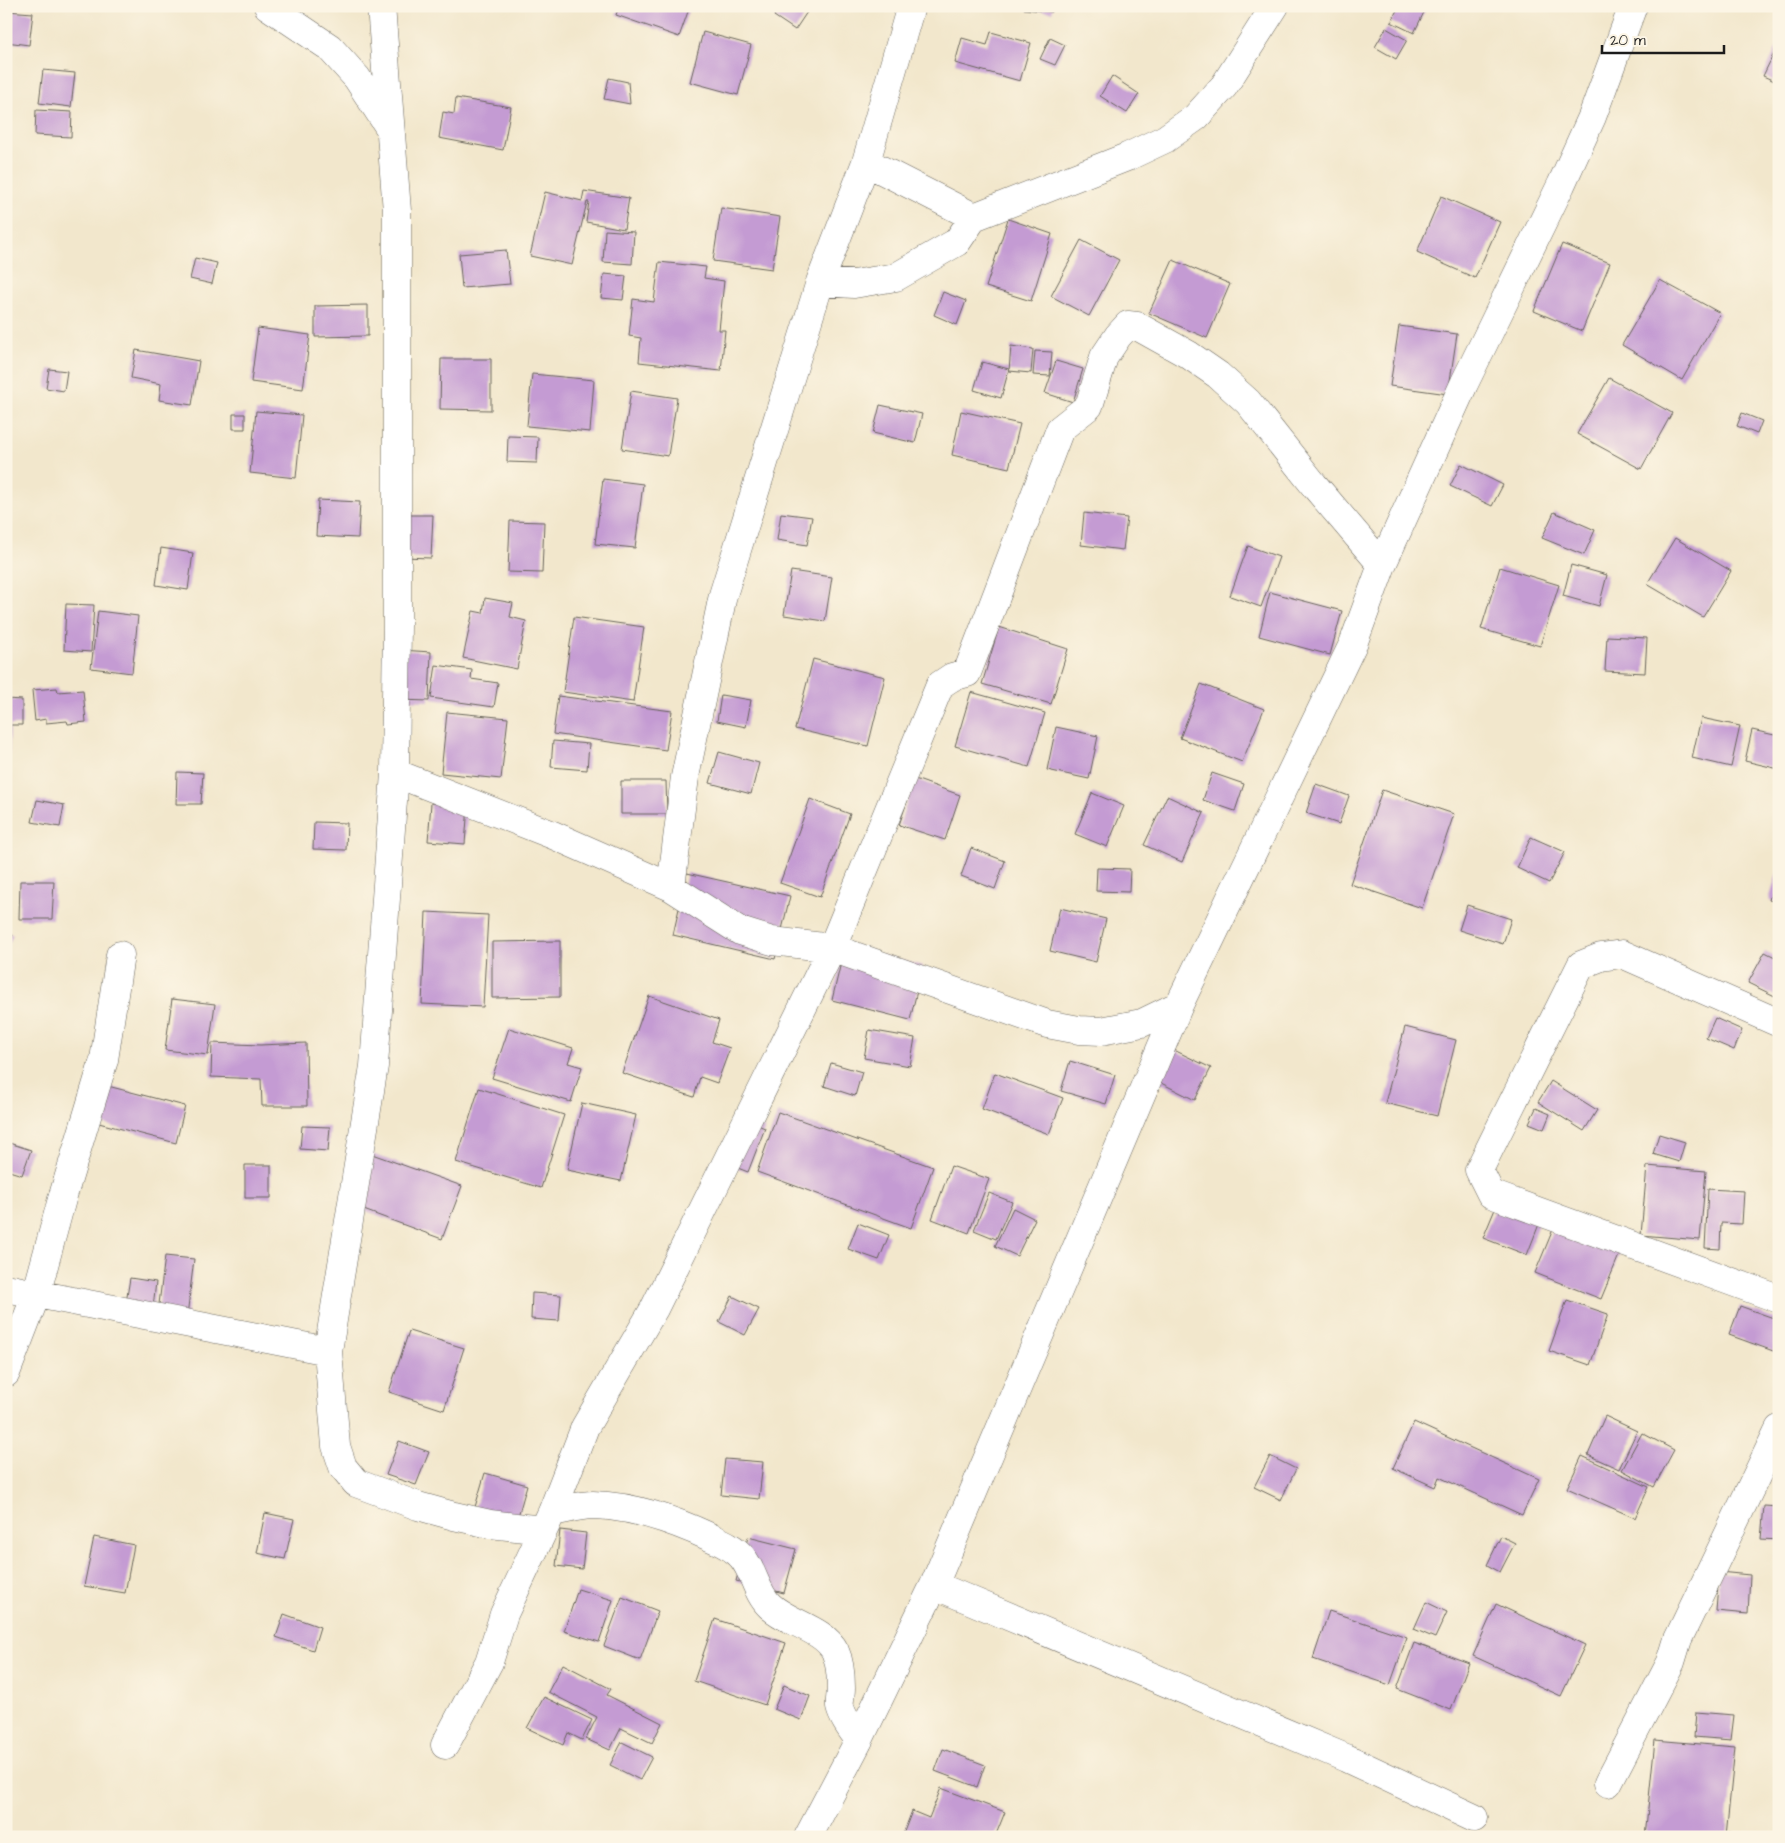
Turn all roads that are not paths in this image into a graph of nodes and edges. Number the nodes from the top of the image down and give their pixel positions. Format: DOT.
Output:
graph roads {
  1 [pos="268,6"];
  2 [pos="381,6"];
  3 [pos="911,6"];
  4 [pos="1275,6"];
  5 [pos="1633,6"];
  6 [pos="391,130"];
  7 [pos="866,162"];
  8 [pos="974,217"];
  9 [pos="820,282"];
  10 [pos="1382,565"];
  11 [pos="395,773"];
  12 [pos="670,887"];
  13 [pos="832,948"];
  14 [pos="120,955"];
  15 [pos="1179,1005"];
  16 [pos="1779,1023"];
  17 [pos="6,1288"];
  18 [pos="36,1295"];
  19 [pos="1779,1300"];
  20 [pos="328,1351"];
  21 [pos="6,1372"];
  22 [pos="1779,1428"];
  23 [pos="547,1521"];
  24 [pos="934,1585"];
  25 [pos="859,1740"];
  26 [pos="445,1745"];
  27 [pos="1608,1783"];
  28 [pos="1474,1818"];
  29 [pos="808,1837"];
  1 -- 6 [label="street"];
  2 -- 6 [label="street"];
  3 -- 7 [label="street"];
  4 -- 8 [label="street"];
  5 -- 10 [label="street"];
  6 -- 11 [label="street"];
  7 -- 8 [label="street"];
  7 -- 9 [label="street"];
  8 -- 9 [label="street"];
  9 -- 12 [label="street"];
  10 -- 13 [label="street"];
  10 -- 15 [label="street"];
  11 -- 12 [label="street"];
  11 -- 20 [label="street"];
  12 -- 13 [label="street"];
  13 -- 15 [label="street"];
  13 -- 23 [label="street"];
  14 -- 18 [label="street"];
  15 -- 24 [label="street"];
  16 -- 19 [label="street"];
  17 -- 18 [label="street"];
  18 -- 20 [label="street"];
  18 -- 21 [label="street"];
  20 -- 23 [label="street"];
  22 -- 27 [label="street"];
  23 -- 25 [label="street"];
  23 -- 26 [label="street"];
  24 -- 25 [label="street"];
  24 -- 28 [label="street"];
  25 -- 29 [label="street"];
}
